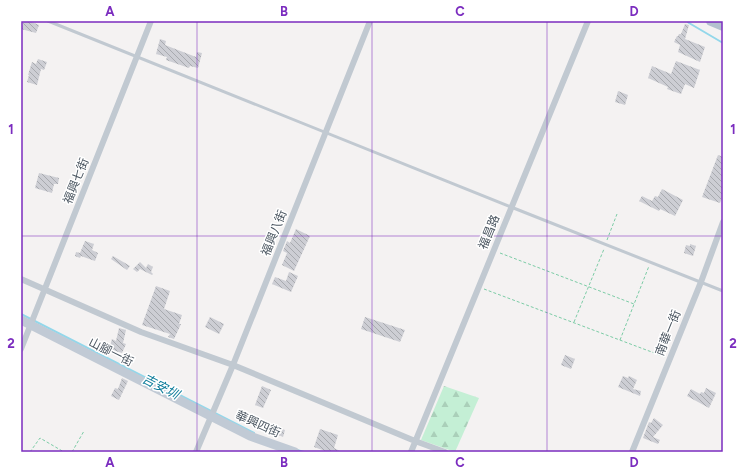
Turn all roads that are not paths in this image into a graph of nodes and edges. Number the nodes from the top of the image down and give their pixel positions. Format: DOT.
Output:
graph roads {
  1 [pos="48,21"];
  2 [pos="151,21"];
  3 [pos="370,21"];
  4 [pos="588,21"];
  5 [pos="711,21"];
  6 [pos="723,26"];
  7 [pos="137,57"];
  8 [pos="326,132"];
  9 [pos="511,208"];
  10 [pos="723,222"];
  11 [pos="21,279"];
  12 [pos="701,282"];
  13 [pos="45,289"];
  14 [pos="723,291"];
  15 [pos="21,320"];
  16 [pos="33,322"];
  17 [pos="21,350"];
  18 [pos="233,365"];
  19 [pos="213,413"];
  20 [pos="415,441"];
  21 [pos="196,452"];
  22 [pos="295,452"];
  23 [pos="411,452"];
  24 [pos="445,452"];
  25 [pos="632,452"];
  1 -- 7 [label="lane"];
  2 -- 7 [label="street, 福興七街"];
  3 -- 8 [label="street, 福興八街"];
  4 -- 9 [label="street, 福昌路"];
  5 -- 6 [label="main road"];
  7 -- 8 [label="lane"];
  7 -- 13 [label="street, 福興七街"];
  8 -- 9 [label="lane"];
  8 -- 18 [label="street, 福興八街"];
  9 -- 12 [label="lane"];
  9 -- 20 [label="street, 福昌路"];
  10 -- 12 [label="street, 南華一街"];
  11 -- 13 [label="street"];
  12 -- 14 [label="lane"];
  12 -- 25 [label="street, 南華一街"];
  13 -- 16 [label="street, 福興七街"];
  13 -- 18 [label="street"];
  15 -- 16 [label="street, 山腳一街"];
  16 -- 17 [label="street, 福興七街"];
  16 -- 19 [label="street, 山腳一街"];
  18 -- 19 [label="street, 福興八街"];
  18 -- 20 [label="street"];
  19 -- 21 [label="street, 福興八街"];
  19 -- 22 [label="street, 華興四街"];
  20 -- 23 [label="street, 福昌路"];
  20 -- 24 [label="street"];
}
